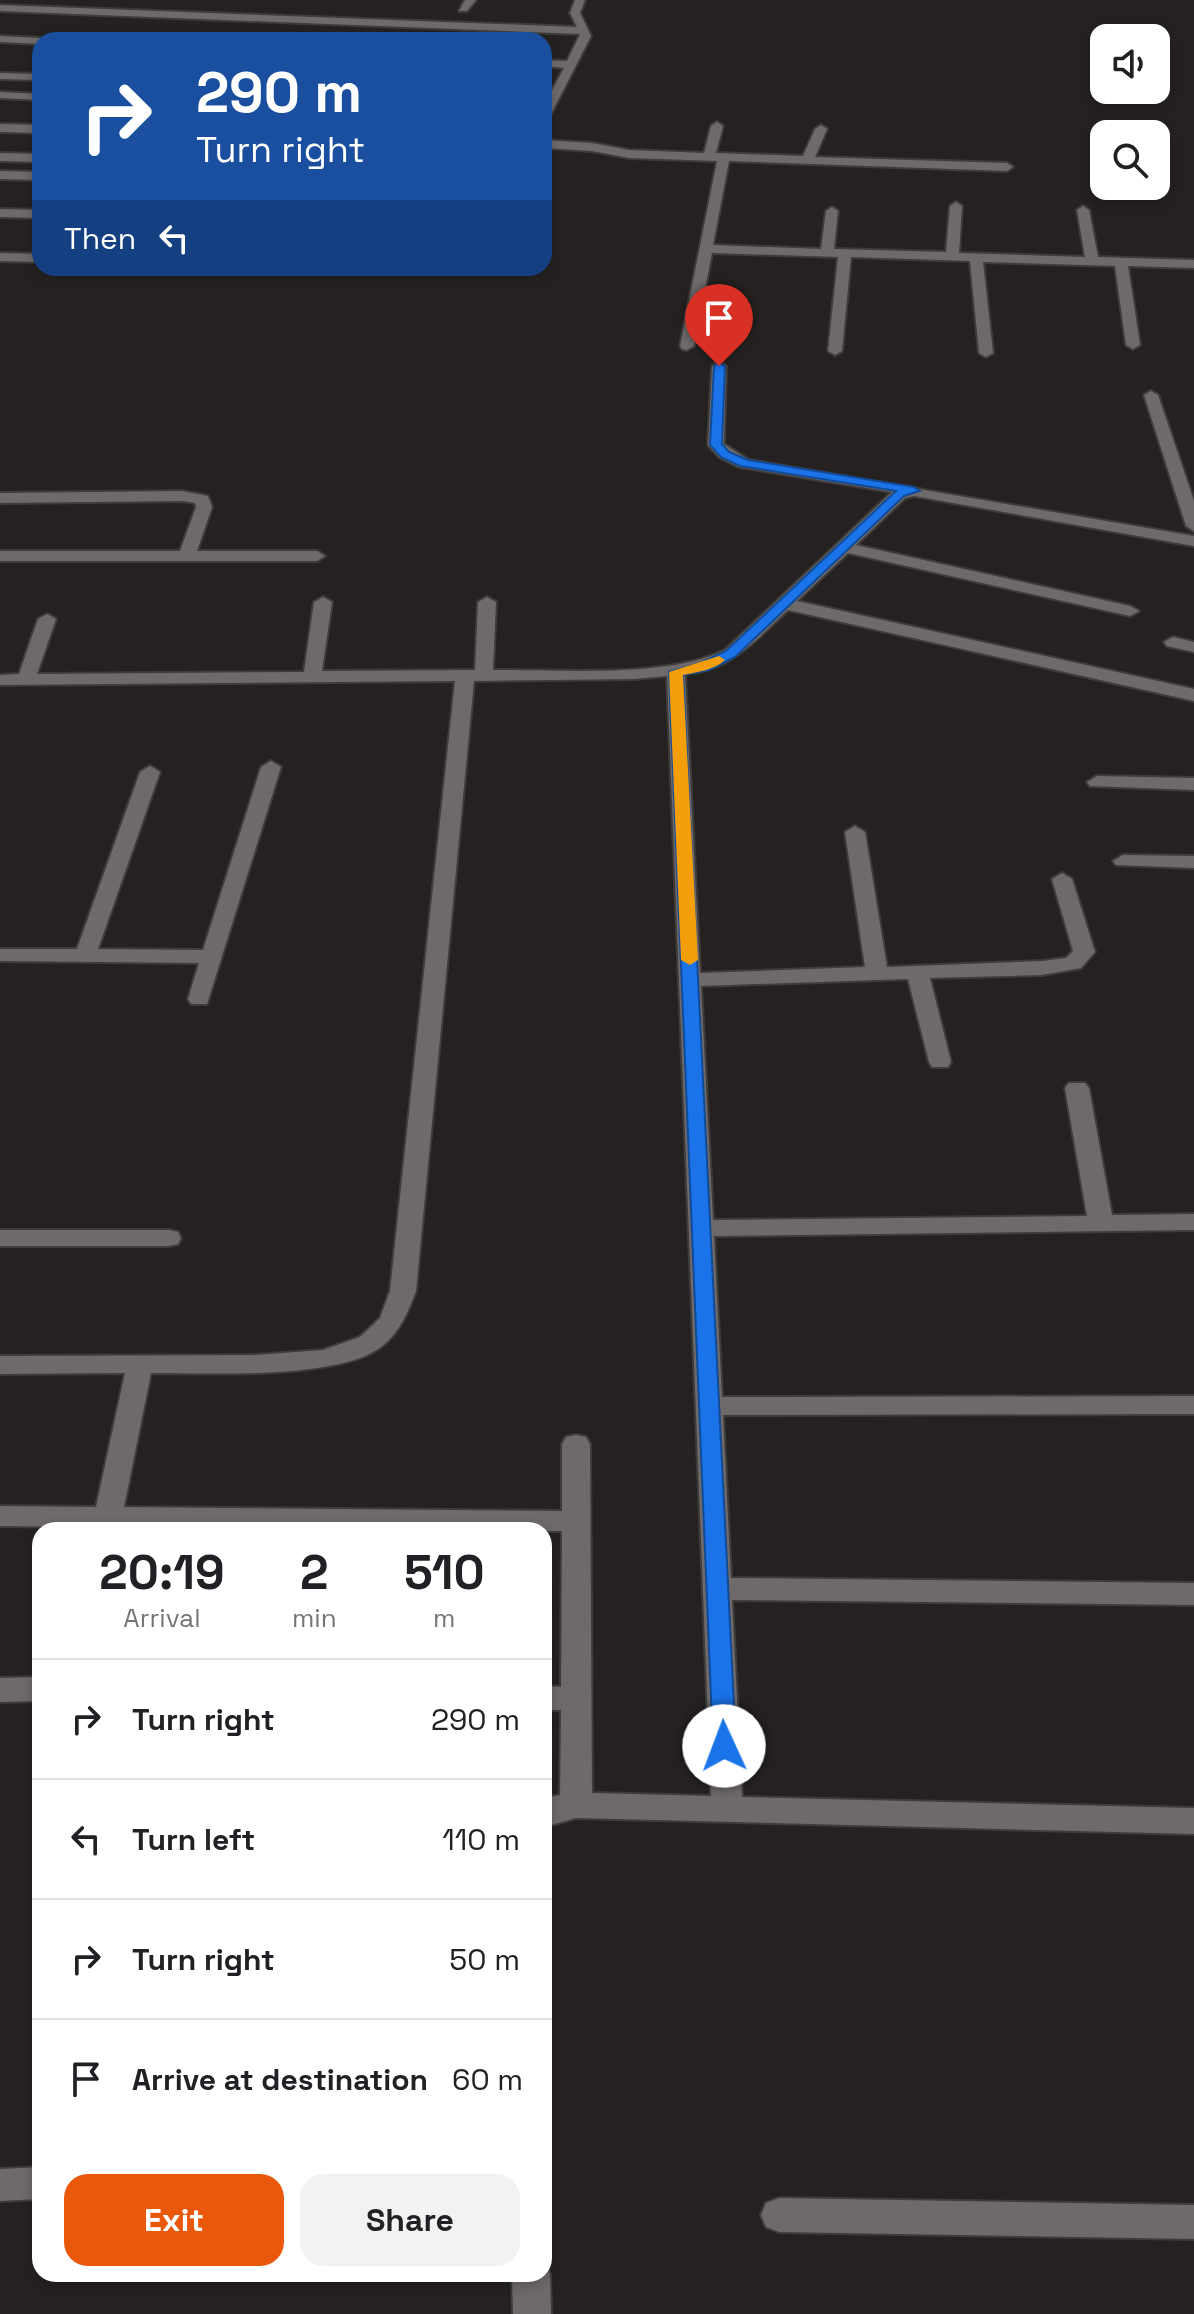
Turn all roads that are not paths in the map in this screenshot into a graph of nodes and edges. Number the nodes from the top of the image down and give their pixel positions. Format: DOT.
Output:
graph roads {
  1 [pos="471,0"];
  2 [pos="580,0"];
  3 [pos="0,8"];
  4 [pos="463,9"];
  5 [pos="586,31"];
  6 [pos="0,39"];
  7 [pos="32,41"];
  8 [pos="552,64"];
  9 [pos="571,65"];
  10 [pos="0,76"];
  11 [pos="32,77"];
  12 [pos="552,94"];
  13 [pos="0,95"];
  14 [pos="32,97"];
  15 [pos="717,126"];
  16 [pos="0,128"];
  17 [pos="32,129"];
  18 [pos="821,129"];
  19 [pos="552,144"];
  20 [pos="0,157"];
  21 [pos="716,157"];
  22 [pos="32,158"];
  23 [pos="807,160"];
  24 [pos="1007,167"];
  25 [pos="0,175"];
  26 [pos="32,176"];
  27 [pos="956,206"];
  28 [pos="1083,210"];
  29 [pos="832,211"];
  30 [pos="0,213"];
  31 [pos="32,214"];
  32 [pos="706,249"];
  33 [pos="827,252"];
  34 [pos="845,253"];
  35 [pos="952,256"];
  36 [pos="0,257"];
  37 [pos="976,257"];
  38 [pos="32,258"];
  39 [pos="1092,261"];
  40 [pos="1121,262"];
  41 [pos="1194,264"];
  42 [pos="1133,345"];
  43 [pos="687,346"];
  44 [pos="835,351"];
  45 [pos="986,353"];
  46 [pos="719,366"];
  47 [pos="1151,395"];
  48 [pos="914,491"];
  49 [pos="0,498"];
  50 [pos="1194,526"];
  51 [pos="1194,541"];
  52 [pos="845,547"];
  53 [pos="0,556"];
  54 [pos="187,556"];
  55 [pos="317,556"];
  56 [pos="323,602"];
  57 [pos="487,602"];
  58 [pos="785,604"];
  59 [pos="1130,611"];
  60 [pos="47,619"];
  61 [pos="1173,642"];
  62 [pos="1194,647"];
  63 [pos="676,672"];
  64 [pos="475,675"];
  65 [pos="312,677"];
  66 [pos="0,680"];
  67 [pos="26,680"];
  68 [pos="1194,695"];
  69 [pos="271,767"];
  70 [pos="150,772"];
  71 [pos="1097,782"];
  72 [pos="1194,784"];
  73 [pos="855,832"];
  74 [pos="1123,861"];
  75 [pos="1194,862"];
  76 [pos="1062,879"];
  77 [pos="0,955"];
  78 [pos="85,956"];
  79 [pos="212,957"];
  80 [pos="917,972"];
  81 [pos="877,973"];
  82 [pos="691,980"];
  83 [pos="199,999"];
  84 [pos="940,1062"];
  85 [pos="1077,1088"];
  86 [pos="1194,1222"];
  87 [pos="1101,1223"];
  88 [pos="702,1228"];
  89 [pos="0,1238"];
  90 [pos="169,1238"];
  91 [pos="140,1364"];
  92 [pos="0,1365"];
  93 [pos="1194,1405"];
  94 [pos="710,1406"];
  95 [pos="576,1444"];
  96 [pos="0,1516"];
  97 [pos="576,1521"];
  98 [pos="92,1522"];
  99 [pos="107,1522"];
  100 [pos="342,1522"];
  101 [pos="718,1589"];
  102 [pos="1194,1594"];
  103 [pos="32,1689"];
  104 [pos="0,1690"];
  105 [pos="552,1698"];
  106 [pos="576,1699"];
  107 [pos="576,1805"];
  108 [pos="552,1809"];
  109 [pos="727,1809"];
  110 [pos="1194,1821"];
  111 [pos="32,2183"];
  112 [pos="0,2185"];
  113 [pos="779,2215"];
  114 [pos="1194,2222"];
  115 [pos="531,2282"];
  116 [pos="532,2314"];
  1 -- 4 [label="street"];
  2 -- 5 [label="street"];
  3 -- 5 [label="street"];
  5 -- 9 [label="street"];
  6 -- 7 [label="street"];
  8 -- 9 [label="street"];
  9 -- 12 [label="street"];
  10 -- 11 [label="street"];
  13 -- 14 [label="street"];
  15 -- 21 [label="street"];
  16 -- 17 [label="street"];
  18 -- 23 [label="street"];
  19 -- 21 [label="street"];
  20 -- 22 [label="street"];
  21 -- 23 [label="street"];
  21 -- 32 [label="street"];
  23 -- 24 [label="street"];
  25 -- 26 [label="street"];
  27 -- 35 [label="street"];
  28 -- 39 [label="street"];
  29 -- 33 [label="street"];
  30 -- 31 [label="street"];
  32 -- 33 [label="street"];
  32 -- 43 [label="street"];
  33 -- 34 [label="street"];
  34 -- 35 [label="street"];
  34 -- 44 [label="street"];
  35 -- 37 [label="street"];
  36 -- 38 [label="street"];
  37 -- 39 [label="street"];
  37 -- 45 [label="street"];
  39 -- 40 [label="street"];
  40 -- 41 [label="street"];
  40 -- 42 [label="street"];
  46 -- 48 [label="street"];
  47 -- 50 [label="street"];
  48 -- 51 [label="street"];
  48 -- 52 [label="street"];
  49 -- 54 [label="street"];
  52 -- 58 [label="street"];
  52 -- 59 [label="street"];
  53 -- 54 [label="street"];
  54 -- 55 [label="street"];
  56 -- 65 [label="street"];
  57 -- 64 [label="street"];
  58 -- 63 [label="street"];
  58 -- 68 [label="street"];
  60 -- 67 [label="street"];
  61 -- 62 [label="street"];
  63 -- 64 [label="street"];
  63 -- 82 [label="street"];
  64 -- 65 [label="street"];
  64 -- 91 [label="street"];
  65 -- 67 [label="street"];
  66 -- 67 [label="street"];
  69 -- 79 [label="street"];
  70 -- 78 [label="street"];
  71 -- 72 [label="street"];
  73 -- 81 [label="street"];
  74 -- 75 [label="street"];
  76 -- 80 [label="street"];
  77 -- 78 [label="street"];
  78 -- 79 [label="street"];
  79 -- 83 [label="street"];
  80 -- 81 [label="street"];
  80 -- 84 [label="street"];
  81 -- 82 [label="street"];
  82 -- 88 [label="street"];
  85 -- 87 [label="street"];
  86 -- 87 [label="street"];
  87 -- 88 [label="street"];
  88 -- 94 [label="street"];
  89 -- 90 [label="street"];
  91 -- 92 [label="street"];
  91 -- 99 [label="street"];
  93 -- 94 [label="street"];
  94 -- 101 [label="street"];
  95 -- 97 [label="street"];
  96 -- 98 [label="street"];
  97 -- 100 [label="street"];
  97 -- 106 [label="street"];
  101 -- 102 [label="street"];
  101 -- 109 [label="street"];
  103 -- 104 [label="street"];
  105 -- 106 [label="street"];
  106 -- 107 [label="street"];
  107 -- 108 [label="street"];
  107 -- 109 [label="street"];
  109 -- 110 [label="street"];
  111 -- 112 [label="street"];
  113 -- 114 [label="street"];
  115 -- 116 [label="street"];
}
